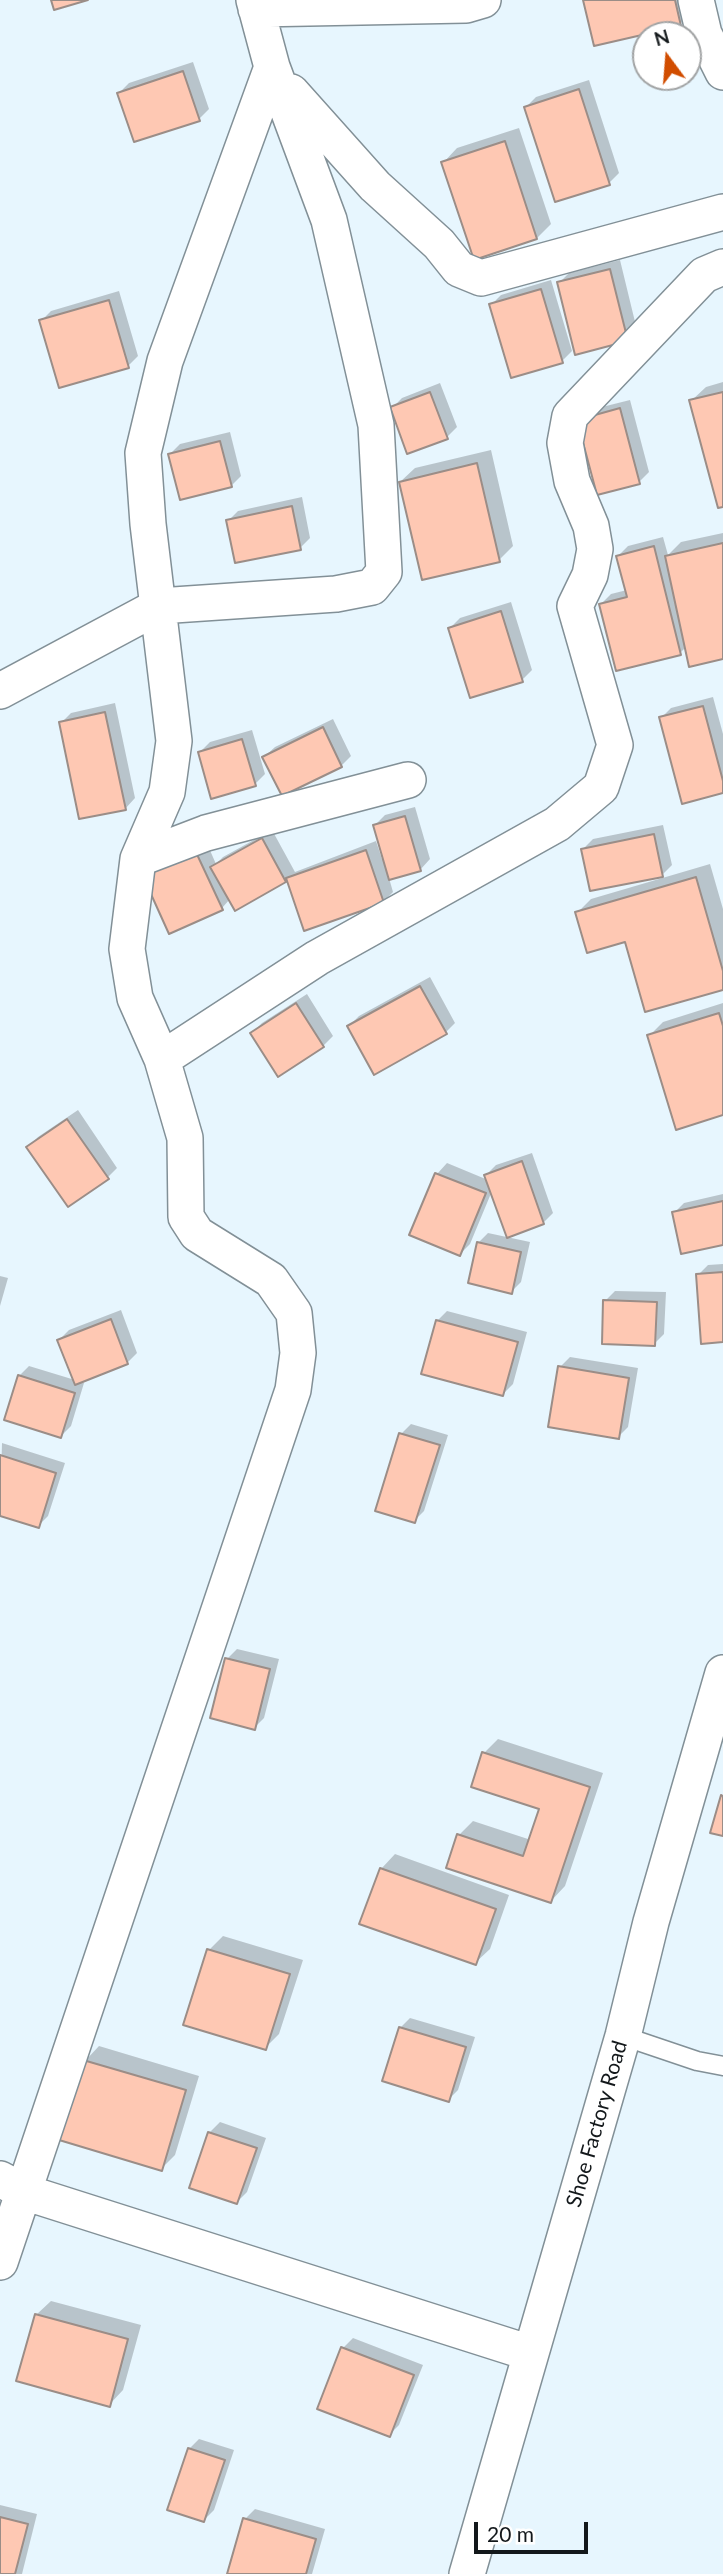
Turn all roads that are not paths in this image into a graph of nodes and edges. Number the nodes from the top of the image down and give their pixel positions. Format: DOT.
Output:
graph roads {
  1 [pos="483,0"];
  2 [pos="696,0"];
  3 [pos="255,4"];
  4 [pos="713,35"];
  5 [pos="272,67"];
  6 [pos="723,72"];
  7 [pos="723,212"];
  8 [pos="723,267"];
  9 [pos="159,606"];
  10 [pos="0,691"];
  11 [pos="408,780"];
  12 [pos="138,859"];
  13 [pos="162,1059"];
  14 [pos="723,1673"];
  15 [pos="623,2036"];
  16 [pos="723,2066"];
  17 [pos="12,2185"];
  18 [pos="0,2262"];
  19 [pos="530,2353"];
  20 [pos="467,2574"];
  1 -- 3 [label="street"];
  2 -- 4 [label="street"];
  3 -- 5 [label="street"];
  4 -- 6 [label="street"];
  5 -- 7 [label="street"];
  5 -- 9 [label="street"];
  5 -- 9 [label="street"];
  8 -- 13 [label="street"];
  9 -- 10 [label="street"];
  9 -- 12 [label="street"];
  11 -- 12 [label="street"];
  12 -- 13 [label="street"];
  13 -- 17 [label="street"];
  14 -- 15 [label="street, Shoe Factory Road"];
  15 -- 16 [label="lane"];
  15 -- 19 [label="street, Shoe Factory Road"];
  17 -- 18 [label="street"];
  17 -- 19 [label="street"];
  19 -- 20 [label="street, Shoe Factory Road"];
}
